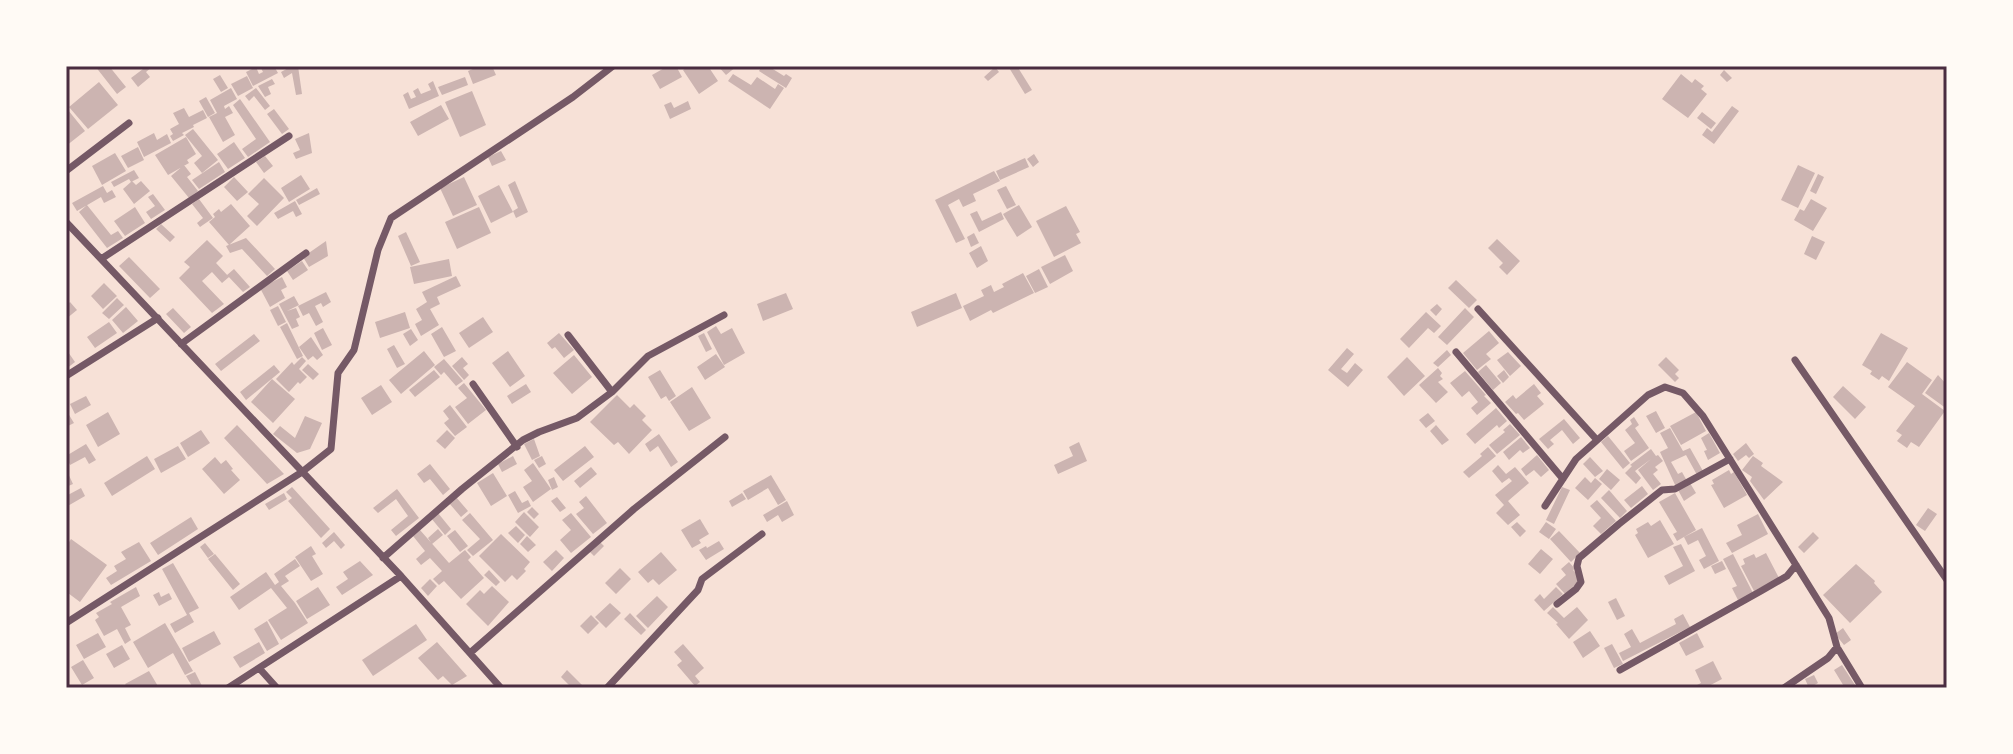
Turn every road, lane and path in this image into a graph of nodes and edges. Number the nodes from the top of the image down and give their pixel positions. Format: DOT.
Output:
graph roads {
  1 [pos="613,66"];
  2 [pos="129,123"];
  3 [pos="289,136"];
  4 [pos="66,171"];
  5 [pos="66,222"];
  6 [pos="306,253"];
  7 [pos="101,259"];
  8 [pos="1478,309"];
  9 [pos="724,315"];
  10 [pos="158,318"];
  11 [pos="568,335"];
  12 [pos="181,344"];
  13 [pos="1456,352"];
  14 [pos="1795,360"];
  15 [pos="66,376"];
  16 [pos="473,384"];
  17 [pos="612,392"];
  18 [pos="725,437"];
  19 [pos="1597,440"];
  20 [pos="517,447"];
  21 [pos="1730,459"];
  22 [pos="302,472"];
  23 [pos="1563,479"];
  24 [pos="1545,506"];
  25 [pos="762,534"];
  26 [pos="383,558"];
  27 [pos="1796,565"];
  28 [pos="401,576"];
  29 [pos="1947,580"];
  30 [pos="1557,604"];
  31 [pos="66,623"];
  32 [pos="1837,647"];
  33 [pos="470,653"];
  34 [pos="259,668"];
  35 [pos="1620,670"];
  36 [pos="228,688"];
  37 [pos="277,688"];
  38 [pos="501,688"];
  39 [pos="607,688"];
  40 [pos="1784,688"];
  41 [pos="1862,688"];
  1 -- 22 [label="street"];
  2 -- 4 [label="street"];
  3 -- 7 [label="street"];
  5 -- 7 [label="street"];
  6 -- 12 [label="street"];
  7 -- 10 [label="street"];
  8 -- 19 [label="street"];
  9 -- 17 [label="street"];
  10 -- 12 [label="street"];
  10 -- 15 [label="street"];
  11 -- 17 [label="street"];
  12 -- 22 [label="street"];
  13 -- 23 [label="street"];
  14 -- 29 [label="street"];
  16 -- 20 [label="street"];
  17 -- 20 [label="street"];
  18 -- 33 [label="street"];
  19 -- 21 [label="street"];
  19 -- 23 [label="street"];
  20 -- 26 [label="street"];
  21 -- 27 [label="street"];
  21 -- 30 [label="street"];
  22 -- 26 [label="street"];
  22 -- 31 [label="street"];
  23 -- 24 [label="street"];
  25 -- 39 [label="street"];
  26 -- 28 [label="street"];
  27 -- 32 [label="street"];
  27 -- 35 [label="street"];
  28 -- 33 [label="street"];
  28 -- 34 [label="street"];
  32 -- 40 [label="street"];
  32 -- 41 [label="street"];
  33 -- 38 [label="street"];
  34 -- 36 [label="street"];
  34 -- 37 [label="street"];
}
